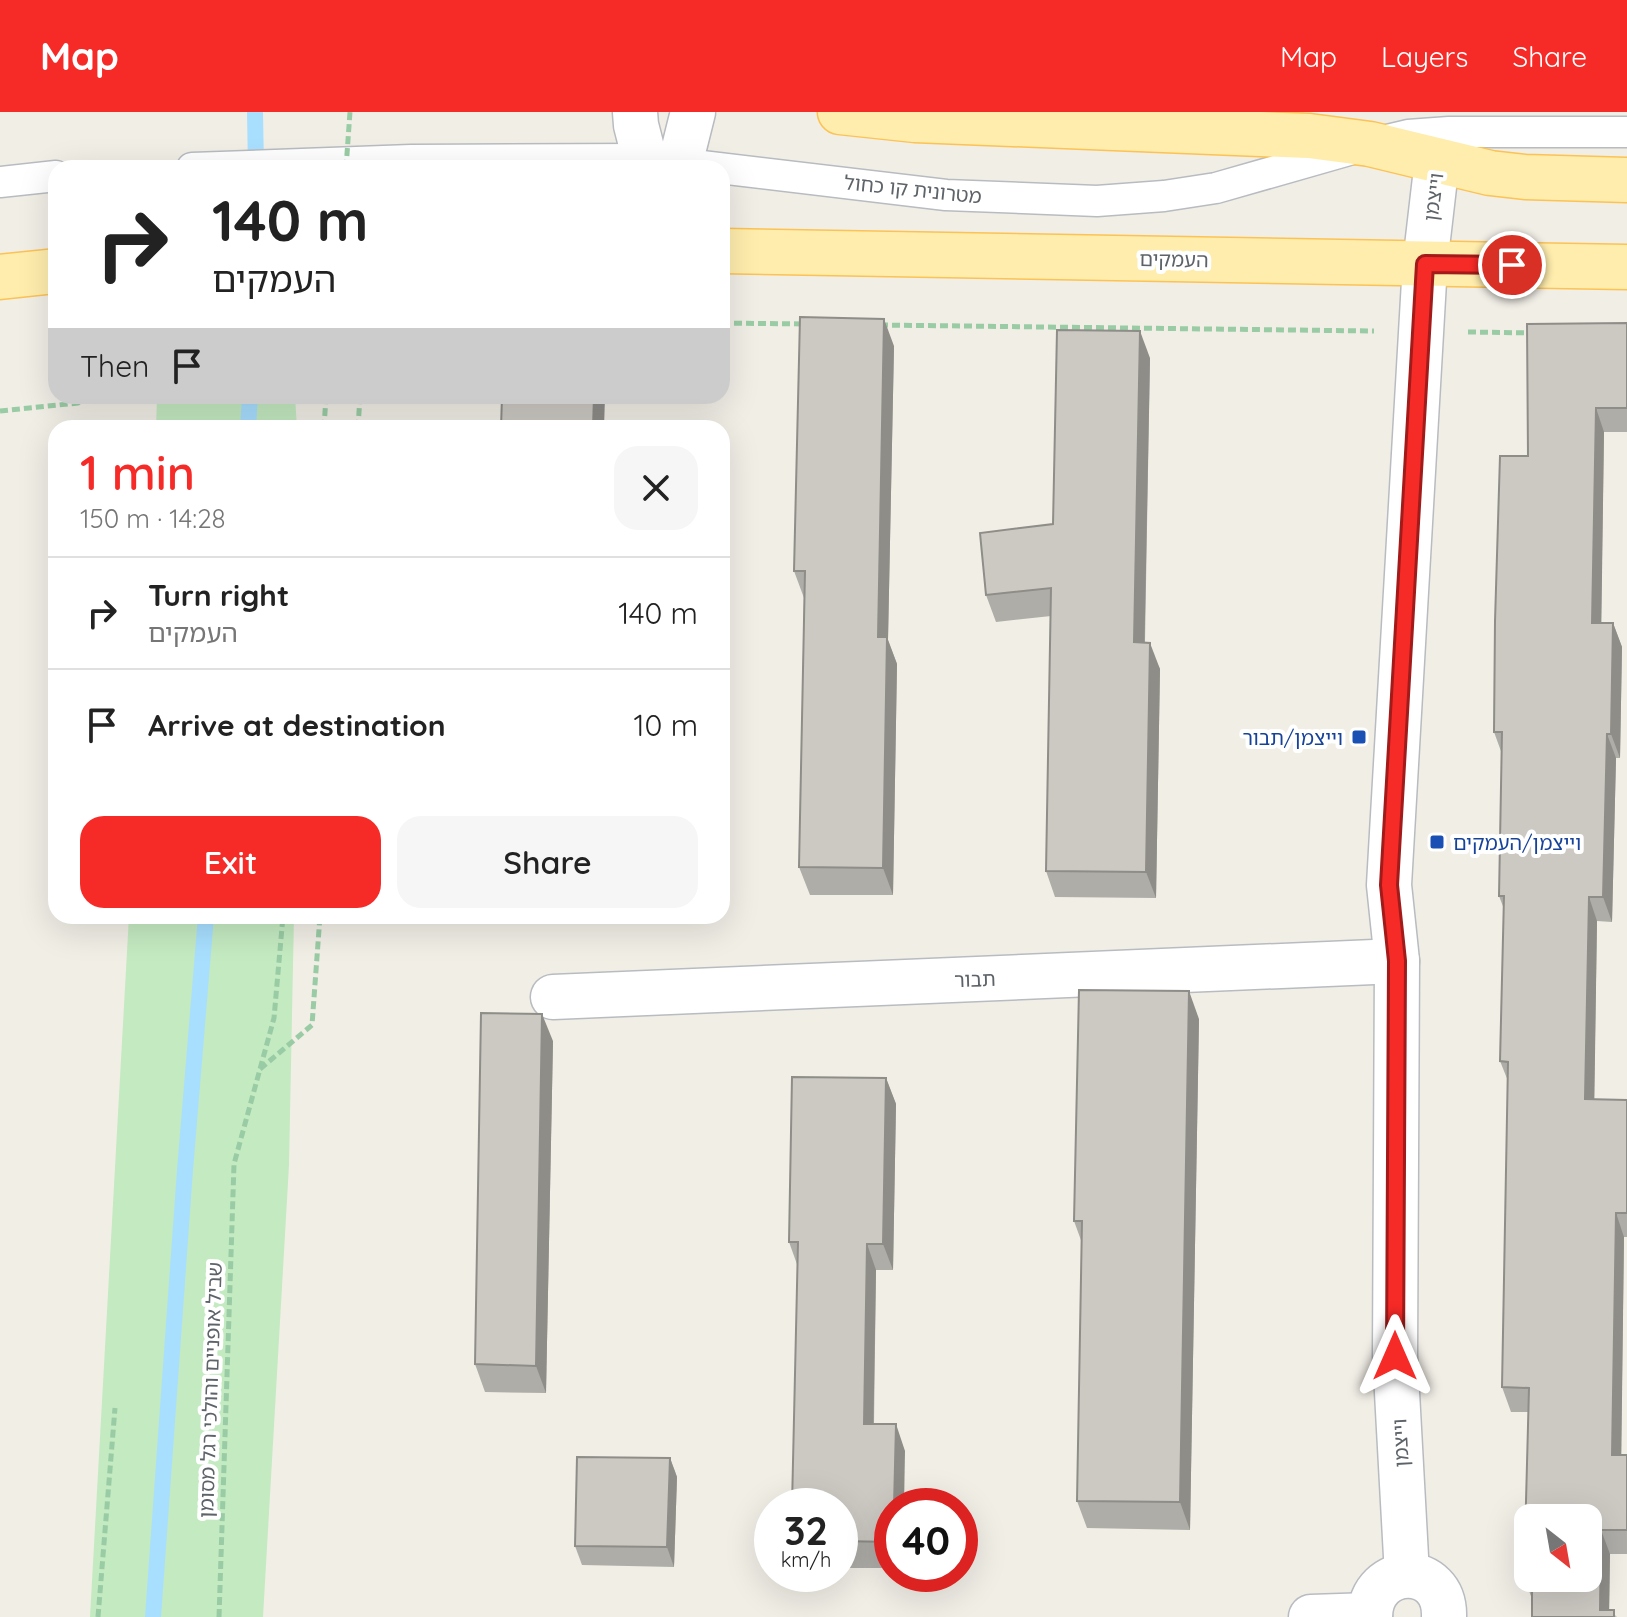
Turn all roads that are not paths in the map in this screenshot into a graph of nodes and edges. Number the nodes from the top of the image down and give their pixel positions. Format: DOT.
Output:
graph roads {
  1 [pos="635,112"];
  2 [pos="693,112"];
  3 [pos="840,112"];
  4 [pos="1627,132"];
  5 [pos="1370,144"];
  6 [pos="661,160"];
  7 [pos="665,160"];
  8 [pos="1437,161"];
  9 [pos="730,171"];
  10 [pos="48,177"];
  11 [pos="1627,180"];
  12 [pos="0,182"];
  13 [pos="730,248"];
  14 [pos="1425,264"];
  15 [pos="1627,267"];
  16 [pos="48,272"];
  17 [pos="0,277"];
  18 [pos="1397,961"];
  19 [pos="553,997"];
  20 [pos="1407,1575"];
  21 [pos="1370,1616"];
  22 [pos="1311,1617"];
  23 [pos="1444,1617"];
  1 -- 6 [label="street"];
  2 -- 7 [label="street"];
  3 -- 5 [label="main road"];
  4 -- 5 [label="lane, מטרונית קו כחול"];
  5 -- 8 [label="main road"];
  5 -- 9 [label="lane, מטרונית קו כחול"];
  8 -- 11 [label="main road"];
  8 -- 14 [label="street, וייצמן"];
  10 -- 12 [label="lane"];
  13 -- 14 [label="main road, העמקים"];
  14 -- 15 [label="main road, העמקים"];
  14 -- 18 [label="street, וייצמן"];
  16 -- 17 [label="main road"];
  18 -- 19 [label="street, תבור"];
  18 -- 20 [label="street, וייצמן"];
  20 -- 21 [label="street"];
  20 -- 23 [label="street"];
  21 -- 22 [label="street"];
}
